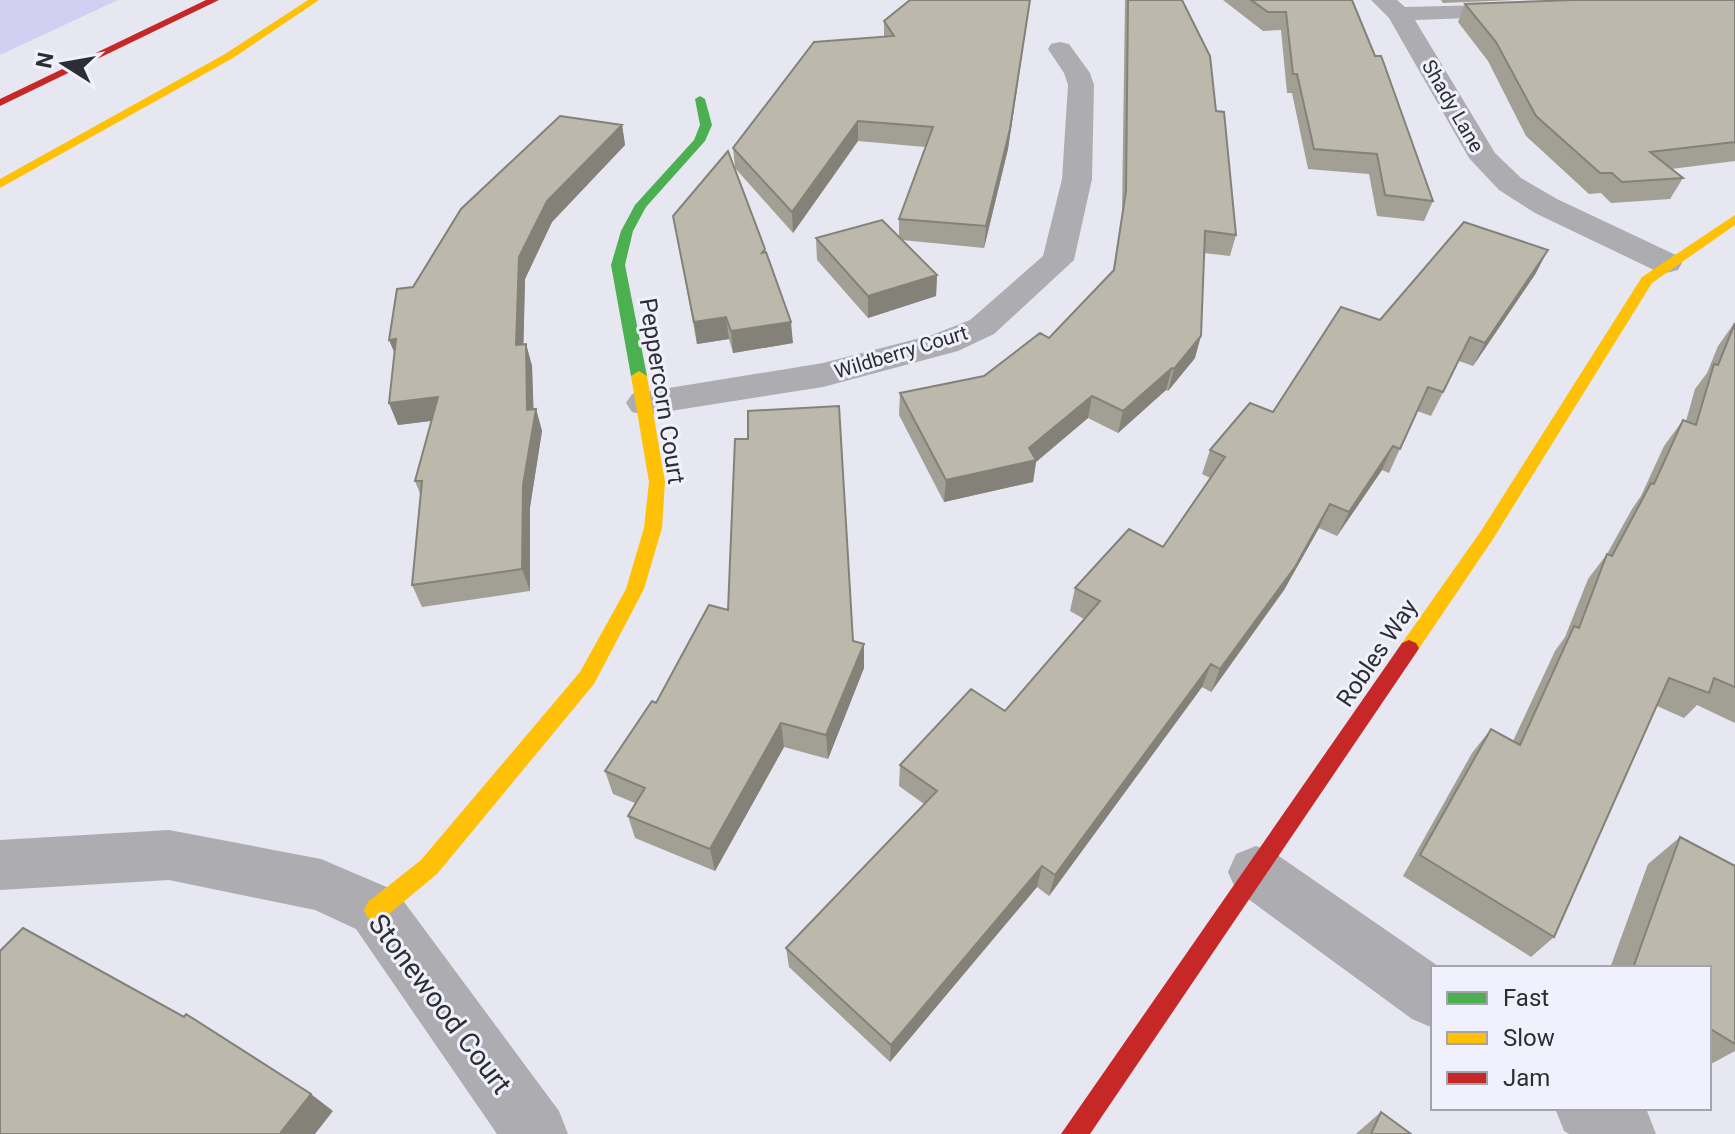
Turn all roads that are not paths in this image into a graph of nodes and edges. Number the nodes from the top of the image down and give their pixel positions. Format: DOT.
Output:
graph roads {
  1 [pos="202,0"];
  2 [pos="214,0"];
  3 [pos="311,0"];
  4 [pos="1391,7"];
  5 [pos="1537,9"];
  6 [pos="1060,49"];
  7 [pos="0,82"];
  8 [pos="700,99"];
  9 [pos="0,103"];
  10 [pos="14,155"];
  11 [pos="0,184"];
  12 [pos="1735,219"];
  13 [pos="1666,263"];
  14 [pos="645,403"];
  15 [pos="0,865"];
  16 [pos="1256,872"];
  17 [pos="376,910"];
  18 [pos="1431,997"];
  19 [pos="1590,1110"];
  20 [pos="536,1134"];
  21 [pos="1074,1134"];
  22 [pos="1624,1134"];
  1 -- 7 [label="main road"];
  2 -- 9 [label="main road"];
  3 -- 10 [label="main road"];
  3 -- 11 [label="main road"];
  4 -- 5 [label="street"];
  4 -- 13 [label="street, Shady Lane"];
  6 -- 14 [label="street, Wildberry Court"];
  8 -- 14 [label="main road, Peppercorn Court"];
  12 -- 13 [label="main road, Robles Way"];
  13 -- 16 [label="main road, Robles Way"];
  14 -- 17 [label="main road, Peppercorn Court"];
  15 -- 17 [label="street, Stonewood Court"];
  16 -- 18 [label="street"];
  16 -- 21 [label="main road, Robles Way"];
  17 -- 20 [label="street, Stonewood Court"];
  19 -- 22 [label="street"];
}
